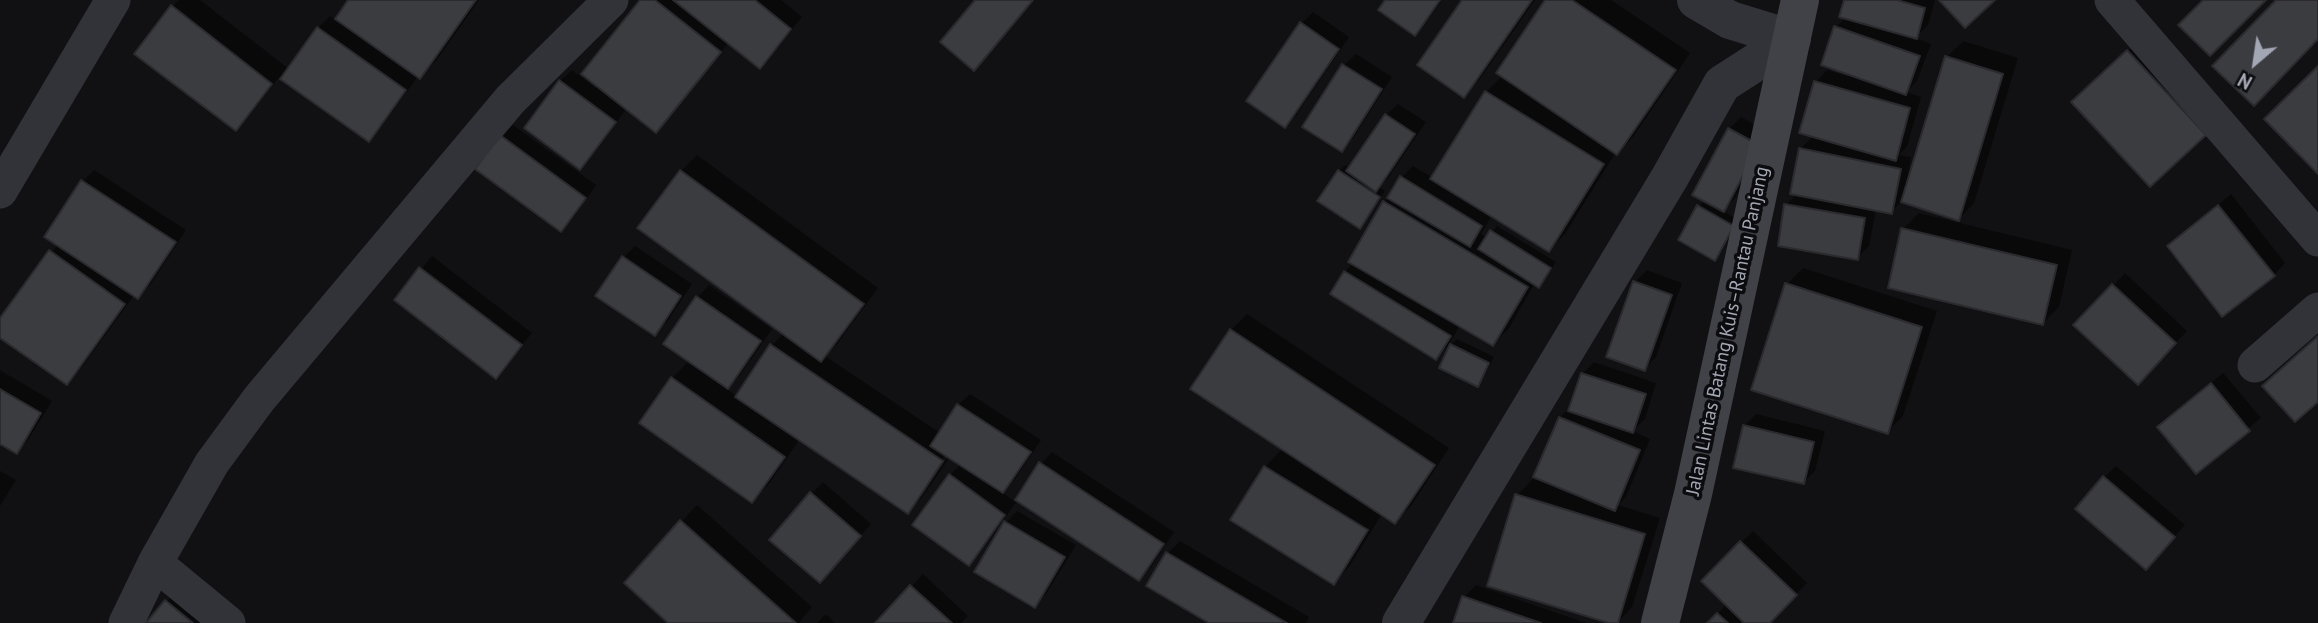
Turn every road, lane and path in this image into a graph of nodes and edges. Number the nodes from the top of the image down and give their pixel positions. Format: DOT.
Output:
graph roads {
  1 [pos="113,0"];
  2 [pos="611,0"];
  3 [pos="1696,0"];
  4 [pos="1800,0"];
  5 [pos="2112,0"];
  6 [pos="1792,39"];
  7 [pos="0,191"];
  8 [pos="2318,239"];
  9 [pos="2318,310"];
  10 [pos="2255,365"];
  11 [pos="155,563"];
  12 [pos="126,623"];
  13 [pos="228,623"];
  14 [pos="1401,623"];
  15 [pos="1660,623"];
  1 -- 7 [label="street"];
  2 -- 11 [label="street"];
  3 -- 6 [label="street"];
  4 -- 6 [label="main road, Jalan Lintas Batang Kuis–Rantau Panjang"];
  5 -- 8 [label="street"];
  6 -- 14 [label="street"];
  6 -- 15 [label="main road, Jalan Lintas Batang Kuis–Rantau Panjang"];
  9 -- 10 [label="street"];
  11 -- 12 [label="street"];
  11 -- 13 [label="street"];
}
